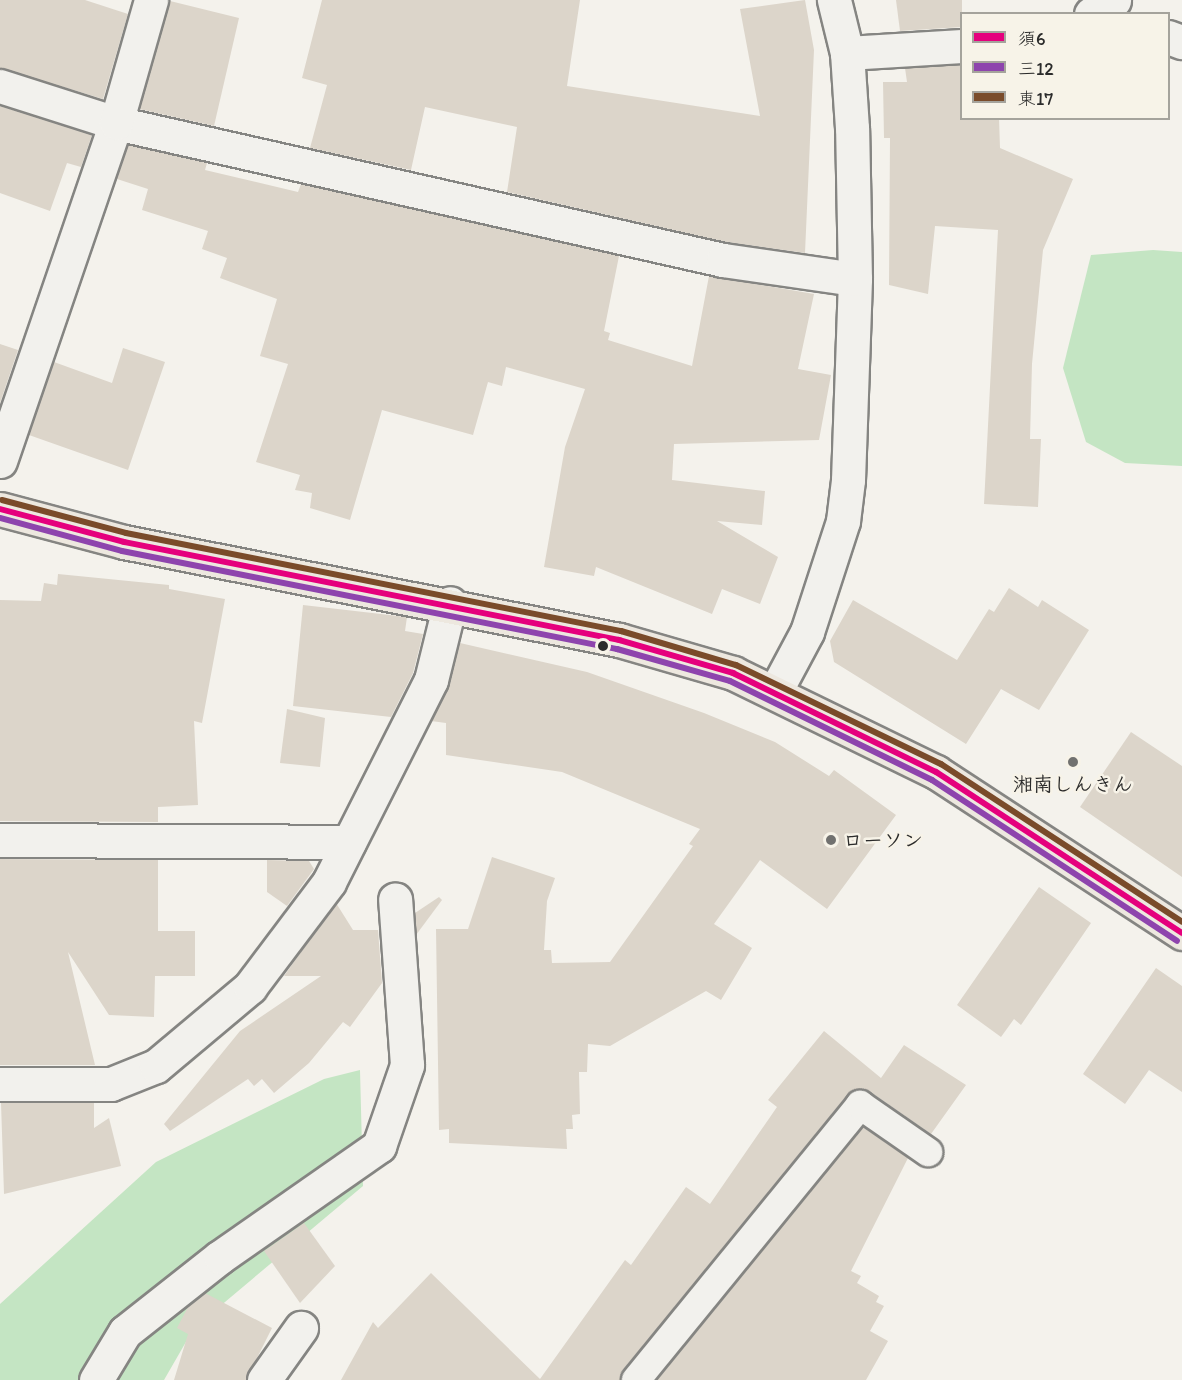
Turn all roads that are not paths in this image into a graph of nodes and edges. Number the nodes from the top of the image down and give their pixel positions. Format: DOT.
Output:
graph roads {
  1 [pos="151,0"];
  2 [pos="834,0"];
  3 [pos="960,46"];
  4 [pos="847,54"];
  5 [pos="0,86"];
  6 [pos="116,123"];
  7 [pos="855,279"];
  8 [pos="0,461"];
  9 [pos="0,509"];
  10 [pos="450,603"];
  11 [pos="776,690"];
  12 [pos="0,840"];
  13 [pos="349,842"];
  14 [pos="395,899"];
  15 [pos="1182,933"];
  16 [pos="0,1084"];
  17 [pos="928,1152"];
  18 [pos="301,1328"];
  19 [pos="96,1380"];
  20 [pos="264,1380"];
  21 [pos="636,1380"];
  1 -- 6 [label="street"];
  2 -- 4 [label="street"];
  3 -- 4 [label="street"];
  4 -- 7 [label="street"];
  5 -- 6 [label="street"];
  6 -- 7 [label="street"];
  6 -- 8 [label="street"];
  7 -- 11 [label="street"];
  9 -- 10 [label="main road"];
  10 -- 11 [label="main road"];
  10 -- 13 [label="street"];
  11 -- 15 [label="main road"];
  12 -- 13 [label="street"];
  13 -- 16 [label="street"];
  14 -- 19 [label="street"];
  17 -- 21 [label="lane"];
  18 -- 20 [label="street"];
}
